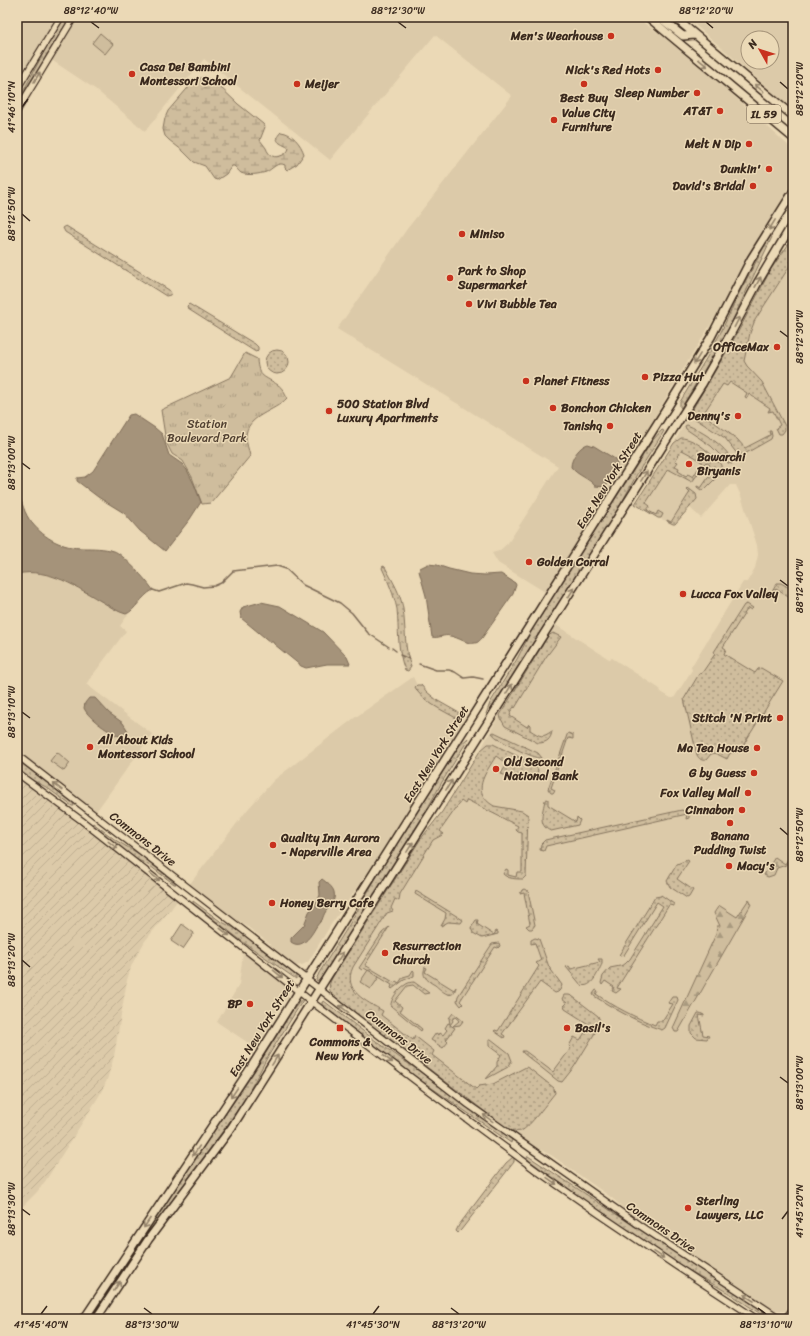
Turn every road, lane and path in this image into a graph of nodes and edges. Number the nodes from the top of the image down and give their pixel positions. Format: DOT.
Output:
graph roads {
  1 [pos="61,17"];
  2 [pos="74,17"];
  3 [pos="649,17"];
  4 [pos="659,17"];
  5 [pos="674,17"];
  6 [pos="695,35"];
  7 [pos="17,89"];
  8 [pos="17,111"];
  9 [pos="793,116"];
  10 [pos="791,136"];
  11 [pos="793,144"];
  12 [pos="793,192"];
  13 [pos="793,223"];
  14 [pos="17,756"];
  15 [pos="17,773"];
  16 [pos="306,979"];
  17 [pos="299,990"];
  18 [pos="320,990"];
  19 [pos="312,1002"];
  20 [pos="793,1309"];
  21 [pos="84,1319"];
  22 [pos="96,1319"];
  23 [pos="757,1319"];
  24 [pos="781,1319"];
  25 [pos="785,1319"];
  1 -- 7 [label="street"];
  8 -- 2 [label="street, one-way"];
  3 -- 10 [label="main road, IL 59, one-way"];
  4 -- 6 [label="main road, IL 59"];
  5 -- 6 [label="main road, IL 59"];
  9 -- 6 [label="main road, IL 59, one-way"];
  10 -- 11 [label="main road"];
  12 -- 16 [label="main road, East New York Street, one-way"];
  18 -- 13 [label="main road, one-way"];
  16 -- 14 [label="street, Commons Drive, one-way"];
  15 -- 17 [label="street, Commons Drive, one-way"];
  16 -- 17 [label="main road, East New York Street"];
  16 -- 18 [label="street, Commons Drive"];
  17 -- 19 [label="street, Commons Drive"];
  17 -- 21 [label="main road, East New York Street, one-way"];
  18 -- 19 [label="main road"];
  24 -- 18 [label="street, Commons Drive, one-way"];
  22 -- 19 [label="main road, one-way"];
  19 -- 23 [label="street, Commons Drive, one-way"];
  20 -- 25 [label="street"];
}
